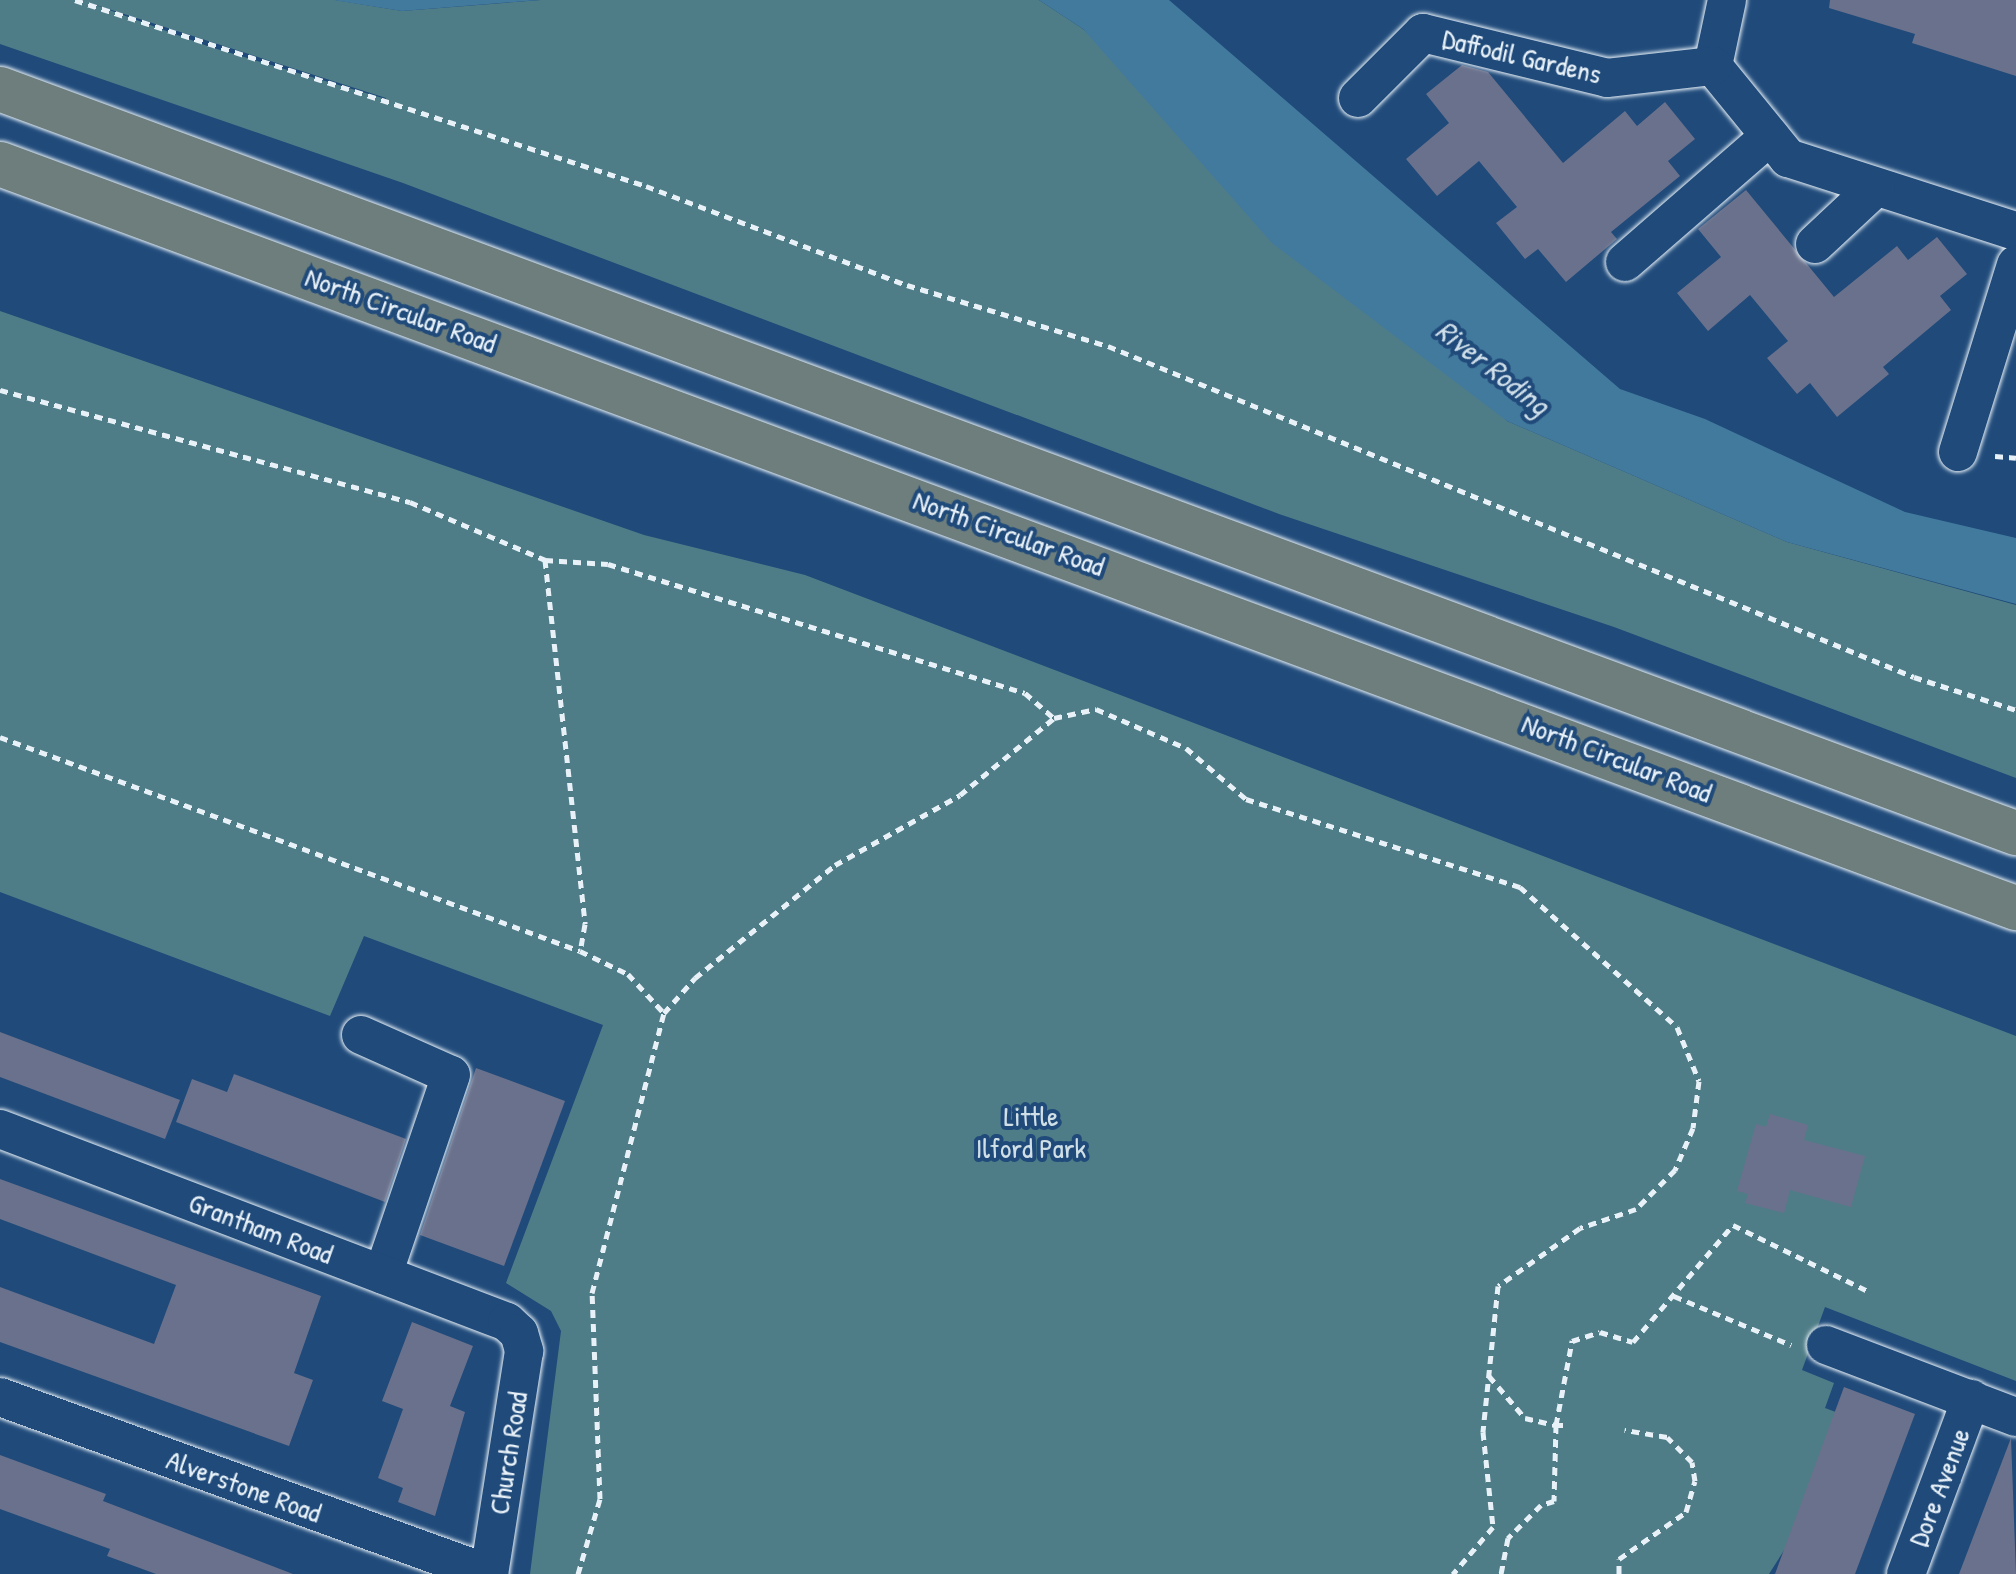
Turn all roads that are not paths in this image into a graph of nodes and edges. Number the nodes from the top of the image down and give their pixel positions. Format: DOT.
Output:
graph roads {
  1 [pos="1727,0"];
  2 [pos="1713,66"];
  3 [pos="0,89"];
  4 [pos="1358,98"];
  5 [pos="1770,136"];
  6 [pos="0,164"];
  7 [pos="1876,187"];
  8 [pos="2016,231"];
  9 [pos="1815,244"];
  10 [pos="1625,262"];
  11 [pos="2016,265"];
  12 [pos="1958,452"];
  13 [pos="2016,833"];
  14 [pos="2016,908"];
  15 [pos="361,1035"];
  16 [pos="0,1129"];
  17 [pos="383,1275"];
  18 [pos="519,1333"];
  19 [pos="1834,1348"];
  20 [pos="0,1397"];
  21 [pos="1971,1399"];
  22 [pos="2016,1417"];
  23 [pos="489,1574"];
  24 [pos="1906,1574"];
  1 -- 2 [label="street"];
  2 -- 4 [label="street, Daffodil Gardens"];
  2 -- 5 [label="street"];
  3 -- 13 [label="highway"];
  5 -- 7 [label="street"];
  5 -- 10 [label="street"];
  6 -- 14 [label="highway, North Circular Road"];
  7 -- 8 [label="street"];
  7 -- 9 [label="street"];
  11 -- 12 [label="street"];
  15 -- 17 [label="street"];
  16 -- 17 [label="street, Grantham Road"];
  17 -- 18 [label="street, Grantham Road"];
  18 -- 23 [label="street, Church Road"];
  19 -- 21 [label="street"];
  20 -- 23 [label="street, Alverstone Road"];
  21 -- 22 [label="street"];
  21 -- 24 [label="street, Dore Avenue"];
}
